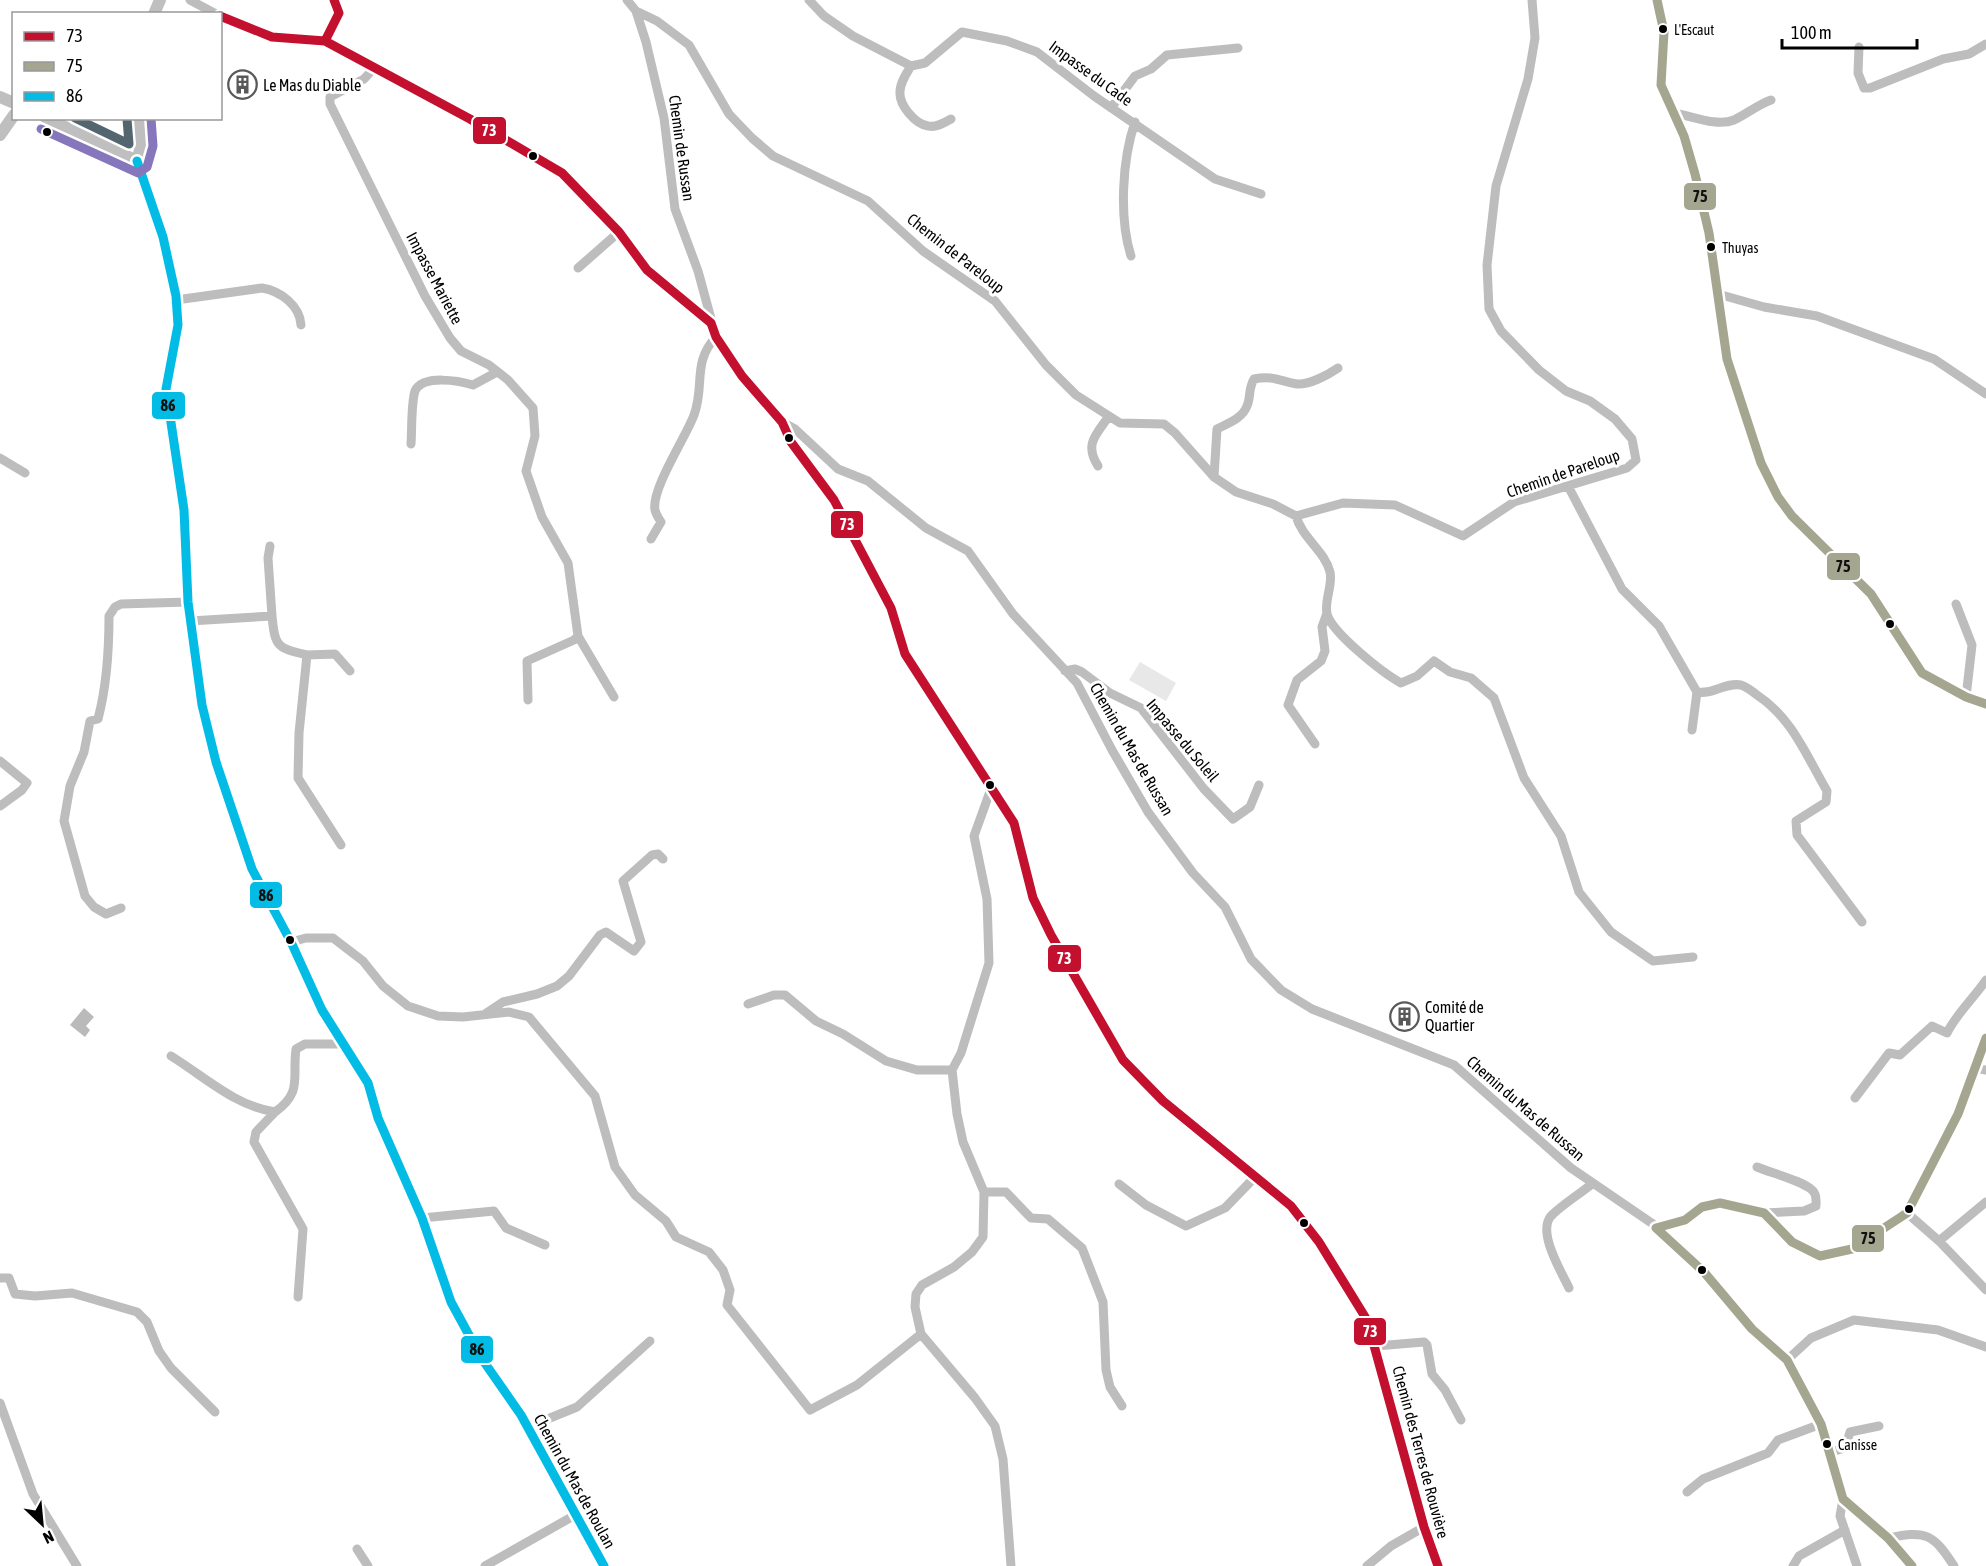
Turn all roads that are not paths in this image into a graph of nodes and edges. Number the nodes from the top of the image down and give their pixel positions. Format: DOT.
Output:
graph roads {
  1 [pos="190,0"];
  2 [pos="334,0"];
  3 [pos="627,0"];
  4 [pos="809,0"];
  5 [pos="1532,0"];
  6 [pos="1657,0"];
  7 [pos="636,11"];
  8 [pos="212,12"];
  9 [pos="222,17"];
  10 [pos="325,41"];
  11 [pos="1986,44"];
  12 [pos="1859,47"];
  13 [pos="1238,48"];
  14 [pos="910,66"];
  15 [pos="375,67"];
  16 [pos="1771,100"];
  17 [pos="1111,108"];
  18 [pos="1674,113"];
  19 [pos="12,118"];
  20 [pos="50,120"];
  21 [pos="139,120"];
  22 [pos="951,120"];
  23 [pos="1135,122"];
  24 [pos="0,135"];
  25 [pos="137,161"];
  26 [pos="1262,194"];
  27 [pos="619,232"];
  28 [pos="1131,256"];
  29 [pos="578,267"];
  30 [pos="1718,294"];
  31 [pos="176,300"];
  32 [pos="711,323"];
  33 [pos="301,326"];
  34 [pos="716,337"];
  35 [pos="1338,368"];
  36 [pos="497,372"];
  37 [pos="1986,394"];
  38 [pos="1109,416"];
  39 [pos="782,422"];
  40 [pos="411,444"];
  41 [pos="0,458"];
  42 [pos="1098,466"];
  43 [pos="25,473"];
  44 [pos="1214,477"];
  45 [pos="1568,486"];
  46 [pos="1296,516"];
  47 [pos="651,540"];
  48 [pos="270,546"];
  49 [pos="188,602"];
  50 [pos="1956,604"];
  51 [pos="1327,613"];
  52 [pos="272,616"];
  53 [pos="190,621"];
  54 [pos="578,636"];
  55 [pos="307,655"];
  56 [pos="350,671"];
  57 [pos="1065,671"];
  58 [pos="1697,692"];
  59 [pos="614,697"];
  60 [pos="1966,697"];
  61 [pos="528,700"];
  62 [pos="1986,704"];
  63 [pos="1692,730"];
  64 [pos="1315,744"];
  65 [pos="0,761"];
  66 [pos="1259,785"];
  67 [pos="992,786"];
  68 [pos="0,806"];
  69 [pos="341,845"];
  70 [pos="663,859"];
  71 [pos="121,908"];
  72 [pos="1862,922"];
  73 [pos="291,942"];
  74 [pos="1693,957"];
  75 [pos="1986,980"];
  76 [pos="748,1004"];
  77 [pos="484,1015"];
  78 [pos="1986,1038"];
  79 [pos="341,1044"];
  80 [pos="171,1056"];
  81 [pos="1974,1068"];
  82 [pos="952,1070"];
  83 [pos="1986,1070"];
  84 [pos="1855,1098"];
  85 [pos="276,1111"];
  86 [pos="1757,1167"];
  87 [pos="1256,1176"];
  88 [pos="1593,1183"];
  89 [pos="1119,1184"];
  90 [pos="984,1192"];
  91 [pos="1986,1203"];
  92 [pos="1764,1213"];
  93 [pos="1907,1213"];
  94 [pos="422,1218"];
  95 [pos="1656,1228"];
  96 [pos="1939,1241"];
  97 [pos="545,1245"];
  98 [pos="0,1278"];
  99 [pos="1569,1288"];
  100 [pos="1986,1290"];
  101 [pos="298,1297"];
  102 [pos="921,1334"];
  103 [pos="650,1341"];
  104 [pos="1376,1346"];
  105 [pos="1986,1347"];
  106 [pos="1787,1360"];
  107 [pos="0,1403"];
  108 [pos="1122,1406"];
  109 [pos="215,1412"];
  110 [pos="1461,1420"];
  111 [pos="1821,1424"];
  112 [pos="1879,1426"];
  113 [pos="530,1431"];
  114 [pos="1828,1453"];
  115 [pos="1687,1492"];
  116 [pos="1843,1499"];
  117 [pos="577,1514"];
  118 [pos="1424,1527"];
  119 [pos="1845,1530"];
  120 [pos="1888,1538"];
  121 [pos="357,1549"];
  122 [pos="77,1566"];
  123 [pos="368,1566"];
  124 [pos="484,1566"];
  125 [pos="604,1566"];
  126 [pos="1011,1566"];
  127 [pos="1367,1566"];
  128 [pos="1438,1566"];
  129 [pos="1793,1566"];
  130 [pos="1857,1566"];
  131 [pos="1912,1566"];
  132 [pos="1953,1566"];
  1 -- 8 [label="street"];
  2 -- 10 [label="street"];
  3 -- 7 [label="street, Chemin de Russan"];
  4 -- 14 [label="street"];
  5 -- 45 [label="street, Chemin de Pareloup"];
  6 -- 18 [label="street"];
  7 -- 32 [label="street, Chemin de Russan"];
  7 -- 38 [label="street, Chemin de Pareloup"];
  9 -- 10 [label="street"];
  10 -- 15 [label="street"];
  11 -- 12 [label="street"];
  13 -- 17 [label="street"];
  14 -- 17 [label="street, Impasse du Cade"];
  14 -- 22 [label="street"];
  15 -- 27 [label="street"];
  15 -- 36 [label="street, Impasse Mariette"];
  16 -- 18 [label="street"];
  17 -- 23 [label="street, Impasse du Cade"];
  18 -- 30 [label="street"];
  19 -- 24 [label="street"];
  20 -- 25 [label="street"];
  21 -- 25 [label="street"];
  23 -- 26 [label="street, Impasse du Cade"];
  23 -- 28 [label="street"];
  25 -- 31 [label="street, Chemin du Mas de Roulan"];
  27 -- 29 [label="street"];
  27 -- 32 [label="street"];
  30 -- 37 [label="street"];
  30 -- 60 [label="street"];
  31 -- 33 [label="street"];
  31 -- 49 [label="street, Chemin du Mas de Roulan"];
  32 -- 34 [label="street, Chemin de Russan"];
  34 -- 39 [label="street, Chemin du Mas de Russan"];
  34 -- 47 [label="street"];
  35 -- 44 [label="street"];
  36 -- 40 [label="street"];
  36 -- 54 [label="street, Impasse Mariette"];
  38 -- 42 [label="street"];
  38 -- 44 [label="street, Chemin de Pareloup"];
  39 -- 57 [label="street, Chemin du Mas de Russan"];
  39 -- 67 [label="street, Chemin des Terres de Rouvière"];
  41 -- 43 [label="street"];
  44 -- 46 [label="street, Chemin de Pareloup"];
  45 -- 46 [label="street, Chemin de Pareloup"];
  45 -- 58 [label="street"];
  46 -- 51 [label="street"];
  48 -- 52 [label="street"];
  49 -- 53 [label="street, Chemin du Mas de Roulan"];
  49 -- 71 [label="street"];
  50 -- 60 [label="street"];
  51 -- 64 [label="street"];
  51 -- 74 [label="street"];
  52 -- 53 [label="street"];
  52 -- 55 [label="street"];
  53 -- 73 [label="street, Chemin du Mas de Roulan"];
  54 -- 59 [label="street, Impasse Mariette"];
  54 -- 61 [label="street"];
  55 -- 56 [label="street"];
  55 -- 69 [label="street"];
  57 -- 66 [label="street, Impasse du Soleil"];
  57 -- 88 [label="street, Chemin du Mas de Russan"];
  58 -- 63 [label="street"];
  58 -- 72 [label="street"];
  60 -- 62 [label="street"];
  65 -- 68 [label="street"];
  67 -- 82 [label="street"];
  67 -- 87 [label="street, Chemin des Terres de Rouvière"];
  70 -- 77 [label="street"];
  73 -- 77 [label="street"];
  73 -- 79 [label="street, Chemin du Mas de Roulan"];
  75 -- 84 [label="street"];
  76 -- 82 [label="street"];
  77 -- 102 [label="street"];
  78 -- 81 [label="street"];
  79 -- 85 [label="street"];
  79 -- 94 [label="street, Chemin du Mas de Roulan"];
  80 -- 85 [label="street"];
  81 -- 83 [label="street"];
  81 -- 93 [label="street"];
  82 -- 90 [label="street"];
  85 -- 101 [label="street"];
  86 -- 92 [label="street"];
  87 -- 89 [label="street"];
  87 -- 104 [label="street, Chemin des Terres de Rouvière"];
  88 -- 95 [label="street, Chemin du Mas de Russan"];
  88 -- 99 [label="street"];
  90 -- 102 [label="street"];
  90 -- 108 [label="street"];
  91 -- 96 [label="street"];
  92 -- 93 [label="street"];
  92 -- 95 [label="street"];
  93 -- 96 [label="street"];
  94 -- 97 [label="street"];
  94 -- 113 [label="street, Chemin du Mas de Roulan"];
  95 -- 106 [label="street"];
  96 -- 100 [label="street"];
  98 -- 109 [label="street"];
  102 -- 126 [label="street"];
  103 -- 113 [label="street"];
  104 -- 110 [label="street"];
  104 -- 118 [label="street, Chemin des Terres de Rouvière"];
  105 -- 106 [label="street"];
  106 -- 111 [label="street"];
  107 -- 122 [label="street"];
  111 -- 114 [label="street"];
  111 -- 115 [label="street"];
  112 -- 114 [label="street"];
  113 -- 117 [label="street, Chemin du Mas de Roulan"];
  114 -- 116 [label="street"];
  116 -- 119 [label="street"];
  116 -- 120 [label="street"];
  117 -- 124 [label="street"];
  117 -- 125 [label="street, Chemin du Mas de Roulan"];
  118 -- 127 [label="street"];
  118 -- 128 [label="street, Chemin des Terres de Rouvière"];
  119 -- 129 [label="street"];
  119 -- 130 [label="street"];
  120 -- 131 [label="street"];
  120 -- 132 [label="street"];
  121 -- 123 [label="street"];
}
